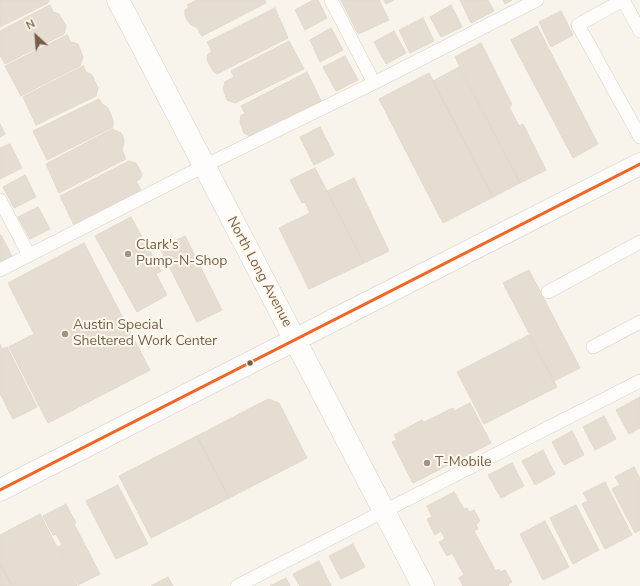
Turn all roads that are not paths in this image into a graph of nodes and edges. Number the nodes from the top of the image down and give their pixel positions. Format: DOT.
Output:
graph roads {
  1 [pos="118,0"];
  2 [pos="331,0"];
  3 [pos="537,0"];
  4 [pos="640,32"];
  5 [pos="374,83"];
  6 [pos="640,137"];
  7 [pos="640,164"];
  8 [pos="204,166"];
  9 [pos="0,200"];
  10 [pos="640,242"];
  11 [pos="29,255"];
  12 [pos="0,270"];
  13 [pos="548,292"];
  14 [pos="640,322"];
  15 [pos="295,340"];
  16 [pos="593,346"];
  17 [pos="640,381"];
  18 [pos="0,490"];
  19 [pos="384,511"];
  20 [pos="237,586"];
  21 [pos="423,586"];
  1 -- 8 [label="main road, North Long Avenue"];
  2 -- 5 [label="lane"];
  3 -- 5 [label="lane"];
  4 -- 6 [label="lane"];
  5 -- 8 [label="lane"];
  7 -- 15 [label="main road"];
  8 -- 11 [label="lane"];
  8 -- 15 [label="main road, North Long Avenue"];
  9 -- 11 [label="lane"];
  10 -- 13 [label="lane"];
  11 -- 12 [label="lane"];
  14 -- 16 [label="lane"];
  15 -- 18 [label="main road"];
  15 -- 19 [label="main road, North Long Avenue"];
  17 -- 19 [label="lane"];
  19 -- 20 [label="lane"];
  19 -- 21 [label="main road, North Long Avenue"];
}
